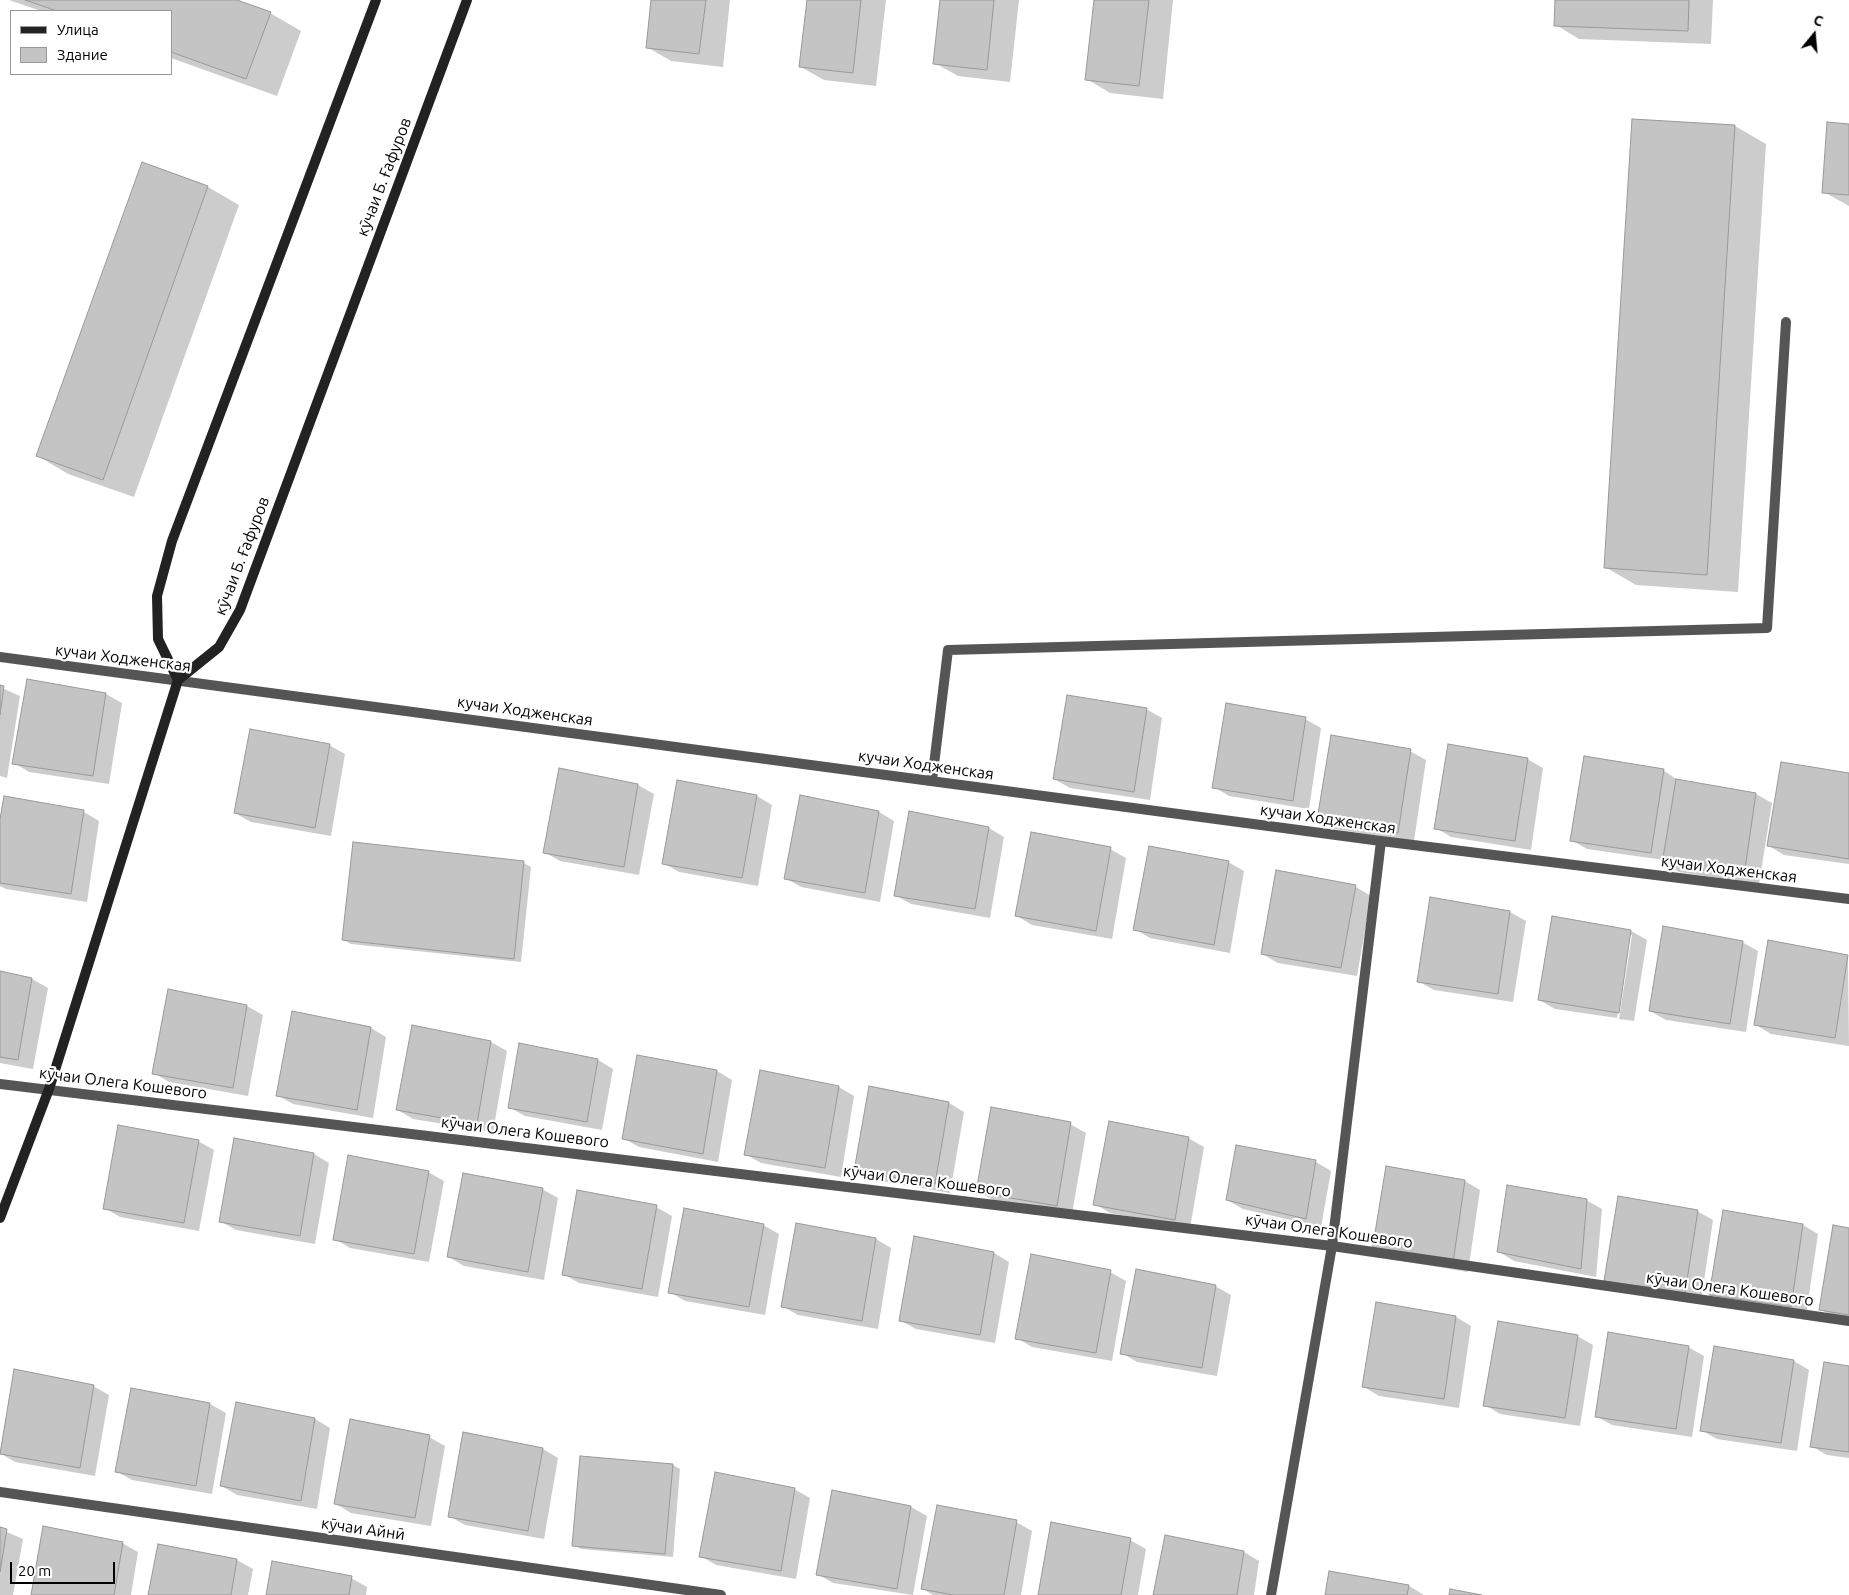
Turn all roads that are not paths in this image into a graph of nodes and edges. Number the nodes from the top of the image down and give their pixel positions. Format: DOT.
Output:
graph roads {
  1 [pos="376,0"];
  2 [pos="467,0"];
  3 [pos="1786,322"];
  4 [pos="0,657"];
  5 [pos="178,680"];
  6 [pos="932,781"];
  7 [pos="1381,841"];
  8 [pos="1849,899"];
  9 [pos="0,1084"];
  10 [pos="50,1089"];
  11 [pos="0,1218"];
  12 [pos="1332,1246"];
  13 [pos="1849,1321"];
  14 [pos="0,1492"];
  15 [pos="721,1595"];
  16 [pos="1271,1595"];
  1 -- 5 [label="main road"];
  2 -- 5 [label="main road, кӯчаи Б. Ғафуров"];
  3 -- 6 [label="street"];
  4 -- 5 [label="street, кучаи Ходженская"];
  5 -- 6 [label="street, кучаи Ходженская"];
  5 -- 10 [label="main road"];
  6 -- 7 [label="street, кучаи Ходженская"];
  7 -- 8 [label="street, кучаи Ходженская"];
  7 -- 12 [label="street"];
  9 -- 10 [label="street, кӯчаи Олега Кошевого"];
  10 -- 11 [label="main road"];
  10 -- 12 [label="street, кӯчаи Олега Кошевого"];
  12 -- 13 [label="street, кӯчаи Олега Кошевого"];
  12 -- 16 [label="street"];
  14 -- 15 [label="street, кӯчаи Айнӣ"];
}
